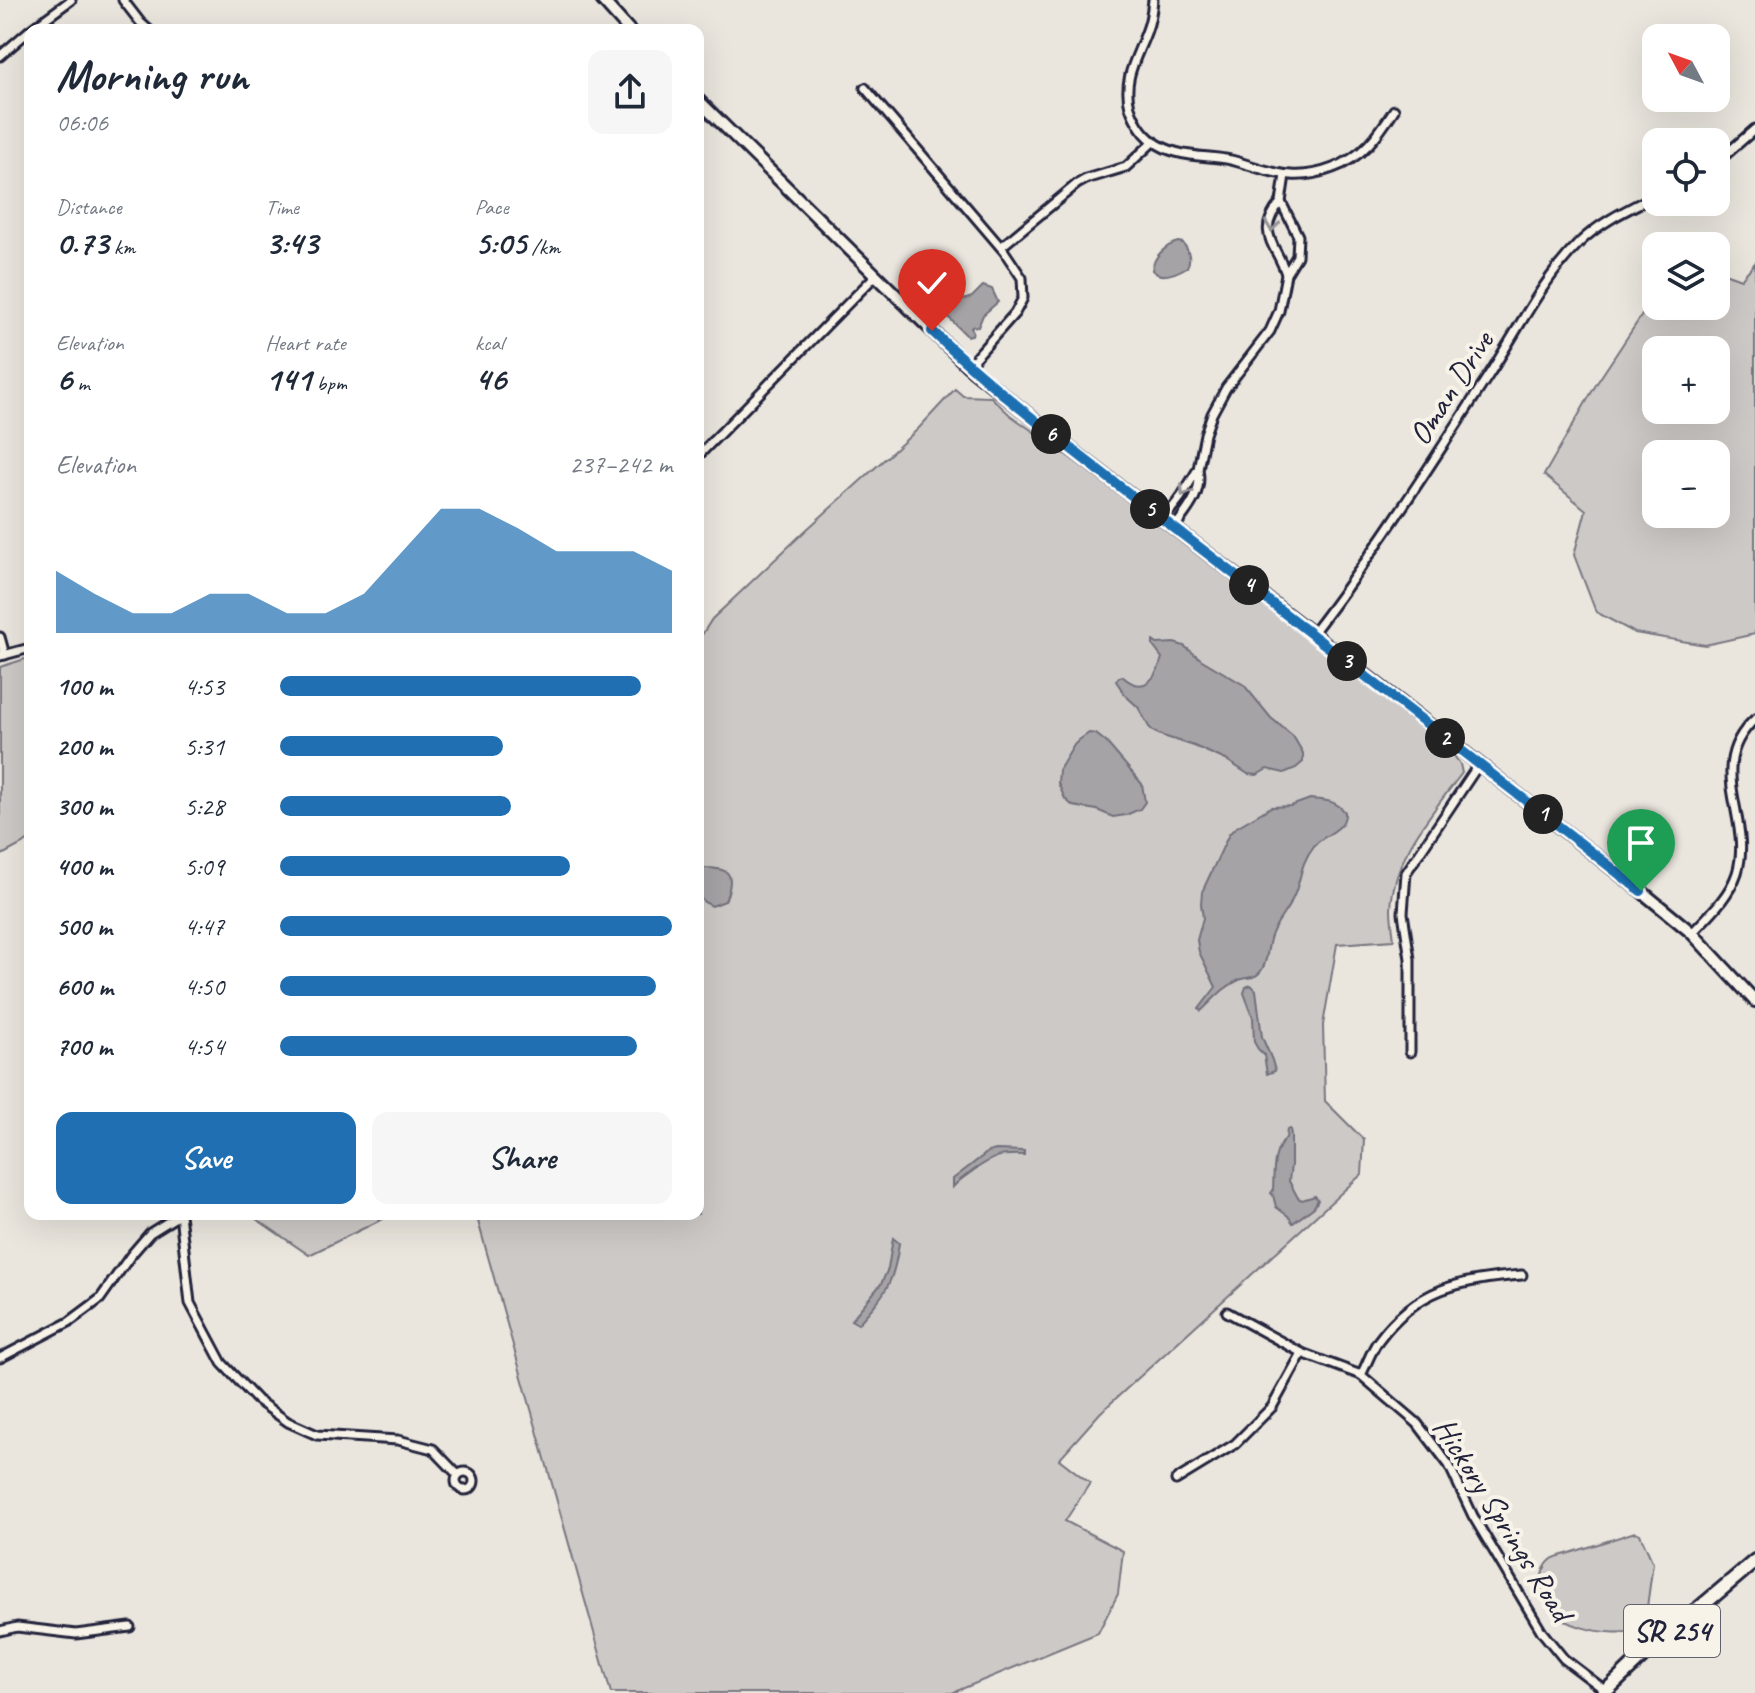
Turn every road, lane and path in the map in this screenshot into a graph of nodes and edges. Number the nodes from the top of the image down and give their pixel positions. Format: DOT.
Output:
graph roads {
  1 [pos="71,0"];
  2 [pos="123,0"];
  3 [pos="602,0"];
  4 [pos="1153,0"];
  5 [pos="38,24"];
  6 [pos="144,24"];
  7 [pos="624,24"];
  8 [pos="24,34"];
  9 [pos="0,56"];
  10 [pos="865,88"];
  11 [pos="704,106"];
  12 [pos="1394,110"];
  13 [pos="1755,129"];
  14 [pos="1154,141"];
  15 [pos="1730,151"];
  16 [pos="1285,175"];
  17 [pos="1281,202"];
  18 [pos="1642,203"];
  19 [pos="1001,247"];
  20 [pos="1286,274"];
  21 [pos="876,275"];
  22 [pos="968,366"];
  23 [pos="704,450"];
  24 [pos="1198,469"];
  25 [pos="1163,520"];
  26 [pos="1174,528"];
  27 [pos="1312,634"];
  28 [pos="0,637"];
  29 [pos="24,650"];
  30 [pos="2,656"];
  31 [pos="1755,719"];
  32 [pos="1479,764"];
  33 [pos="1692,933"];
  34 [pos="1755,1001"];
  35 [pos="1410,1052"];
  36 [pos="172,1220"];
  37 [pos="181,1220"];
  38 [pos="1522,1275"];
  39 [pos="1227,1312"];
  40 [pos="1302,1353"];
  41 [pos="0,1358"];
  42 [pos="1361,1375"];
  43 [pos="458,1475"];
  44 [pos="1176,1480"];
  45 [pos="1755,1561"];
  46 [pos="130,1627"];
  47 [pos="0,1631"];
  48 [pos="1605,1692"];
  1 -- 5 [label="street"];
  2 -- 6 [label="street"];
  3 -- 7 [label="main road"];
  4 -- 14 [label="street"];
  8 -- 9 [label="street"];
  10 -- 19 [label="street"];
  11 -- 21 [label="main road"];
  12 -- 16 [label="street"];
  13 -- 15 [label="street"];
  14 -- 16 [label="street"];
  14 -- 19 [label="street"];
  16 -- 17 [label="street"];
  17 -- 20 [label="street, one-way"];
  17 -- 20 [label="street"];
  18 -- 27 [label="street, Oman Drive"];
  19 -- 22 [label="street"];
  20 -- 24 [label="street"];
  21 -- 22 [label="main road"];
  21 -- 23 [label="street"];
  22 -- 25 [label="main road"];
  24 -- 25 [label="street, one-way"];
  24 -- 26 [label="street"];
  25 -- 26 [label="main road"];
  26 -- 27 [label="main road"];
  27 -- 32 [label="main road"];
  28 -- 30 [label="street"];
  29 -- 30 [label="street"];
  31 -- 33 [label="street"];
  32 -- 33 [label="main road"];
  32 -- 35 [label="street"];
  33 -- 34 [label="main road"];
  36 -- 41 [label="street"];
  37 -- 43 [label="street"];
  38 -- 42 [label="street"];
  39 -- 40 [label="street, Hickory Springs Road"];
  40 -- 42 [label="street, Hickory Springs Road"];
  40 -- 44 [label="street"];
  42 -- 48 [label="street, Hickory Springs Road"];
  45 -- 48 [label="main road, SR 254"];
  46 -- 47 [label="street"];
}
